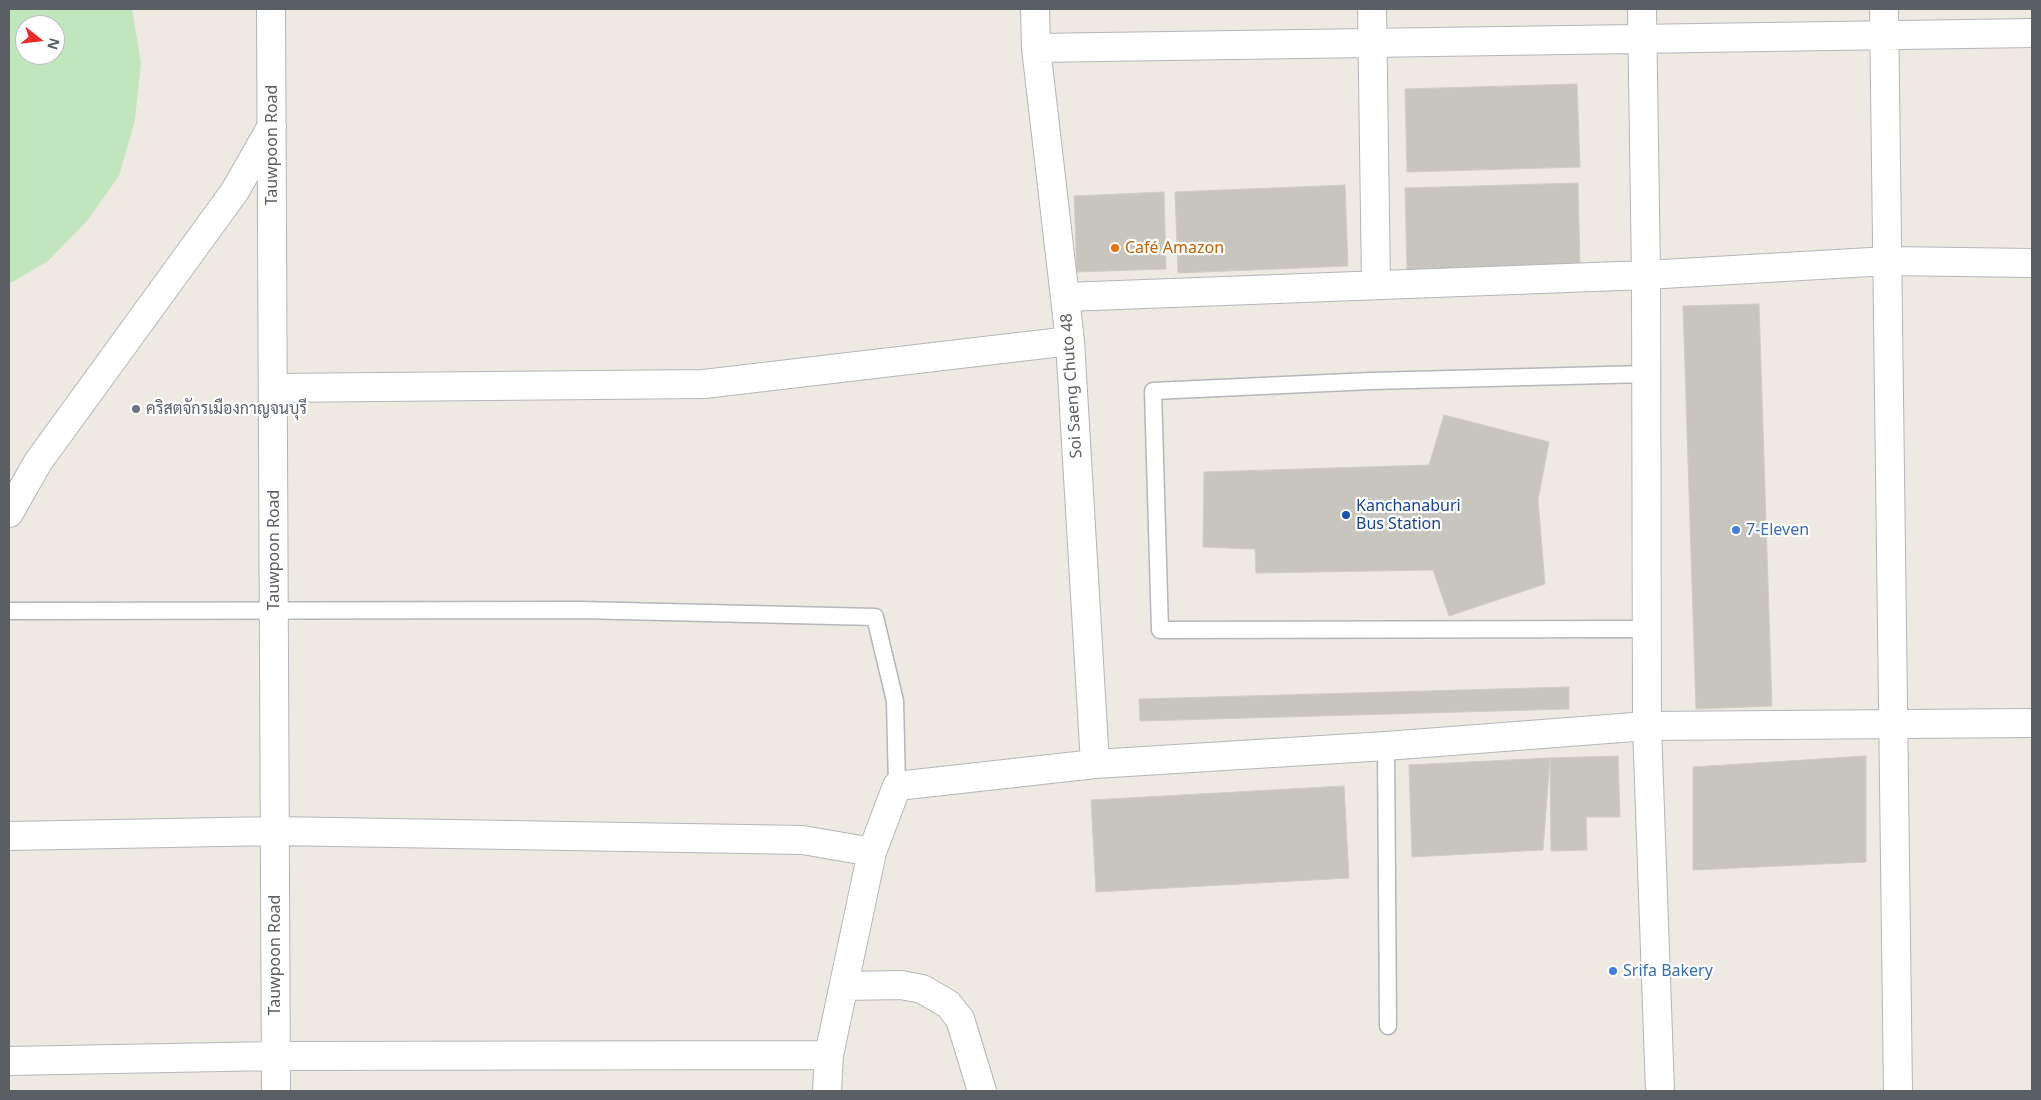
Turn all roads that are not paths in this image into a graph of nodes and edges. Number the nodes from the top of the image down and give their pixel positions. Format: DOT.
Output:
graph roads {
  1 [pos="271,9"];
  2 [pos="1035,9"];
  3 [pos="1372,9"];
  4 [pos="1642,9"];
  5 [pos="1884,22"];
  6 [pos="2032,34"];
  7 [pos="1642,41"];
  8 [pos="1372,43"];
  9 [pos="1036,48"];
  10 [pos="272,126"];
  11 [pos="1888,261"];
  12 [pos="2032,263"];
  13 [pos="1646,275"];
  14 [pos="1376,284"];
  15 [pos="1066,297"];
  16 [pos="1070,341"];
  17 [pos="1645,374"];
  18 [pos="274,388"];
  19 [pos="9,513"];
  20 [pos="9,611"];
  21 [pos="274,612"];
  22 [pos="1647,629"];
  23 [pos="1893,723"];
  24 [pos="2032,723"];
  25 [pos="1647,726"];
  26 [pos="1386,746"];
  27 [pos="1095,764"];
  28 [pos="897,786"];
  29 [pos="275,831"];
  30 [pos="9,836"];
  31 [pos="872,852"];
  32 [pos="844,986"];
  33 [pos="1388,1026"];
  34 [pos="829,1055"];
  35 [pos="275,1056"];
  36 [pos="9,1061"];
  37 [pos="276,1091"];
  38 [pos="826,1091"];
  39 [pos="982,1091"];
  40 [pos="1660,1091"];
  41 [pos="1898,1091"];
  1 -- 10 [label="street, Tauwpoon Road"];
  2 -- 9 [label="street, Soi Saeng Chuto 48"];
  3 -- 8 [label="street"];
  4 -- 7 [label="street"];
  5 -- 6 [label="street"];
  5 -- 7 [label="street"];
  5 -- 11 [label="street"];
  7 -- 8 [label="street"];
  7 -- 13 [label="street"];
  8 -- 9 [label="street"];
  8 -- 14 [label="street"];
  9 -- 15 [label="street, Soi Saeng Chuto 48"];
  10 -- 18 [label="street, Tauwpoon Road"];
  10 -- 19 [label="street"];
  11 -- 12 [label="street"];
  11 -- 13 [label="street"];
  11 -- 23 [label="street"];
  13 -- 14 [label="street"];
  13 -- 17 [label="street"];
  14 -- 15 [label="street"];
  15 -- 16 [label="street, Soi Saeng Chuto 48"];
  16 -- 18 [label="street"];
  16 -- 27 [label="street, Soi Saeng Chuto 48"];
  17 -- 22 [label="street"];
  17 -- 22 [label="lane"];
  18 -- 21 [label="street, Tauwpoon Road"];
  20 -- 21 [label="lane"];
  21 -- 28 [label="lane"];
  21 -- 29 [label="street, Tauwpoon Road"];
  22 -- 25 [label="street"];
  23 -- 24 [label="street"];
  23 -- 25 [label="street"];
  23 -- 41 [label="street"];
  25 -- 26 [label="street"];
  25 -- 40 [label="street"];
  26 -- 27 [label="street"];
  26 -- 33 [label="lane"];
  27 -- 28 [label="street"];
  28 -- 31 [label="street"];
  29 -- 30 [label="street"];
  29 -- 31 [label="street"];
  29 -- 35 [label="street, Tauwpoon Road"];
  31 -- 32 [label="street"];
  32 -- 34 [label="street"];
  32 -- 39 [label="street"];
  34 -- 35 [label="street"];
  34 -- 38 [label="street"];
  35 -- 36 [label="street"];
  35 -- 37 [label="street, Tauwpoon Road"];
}
